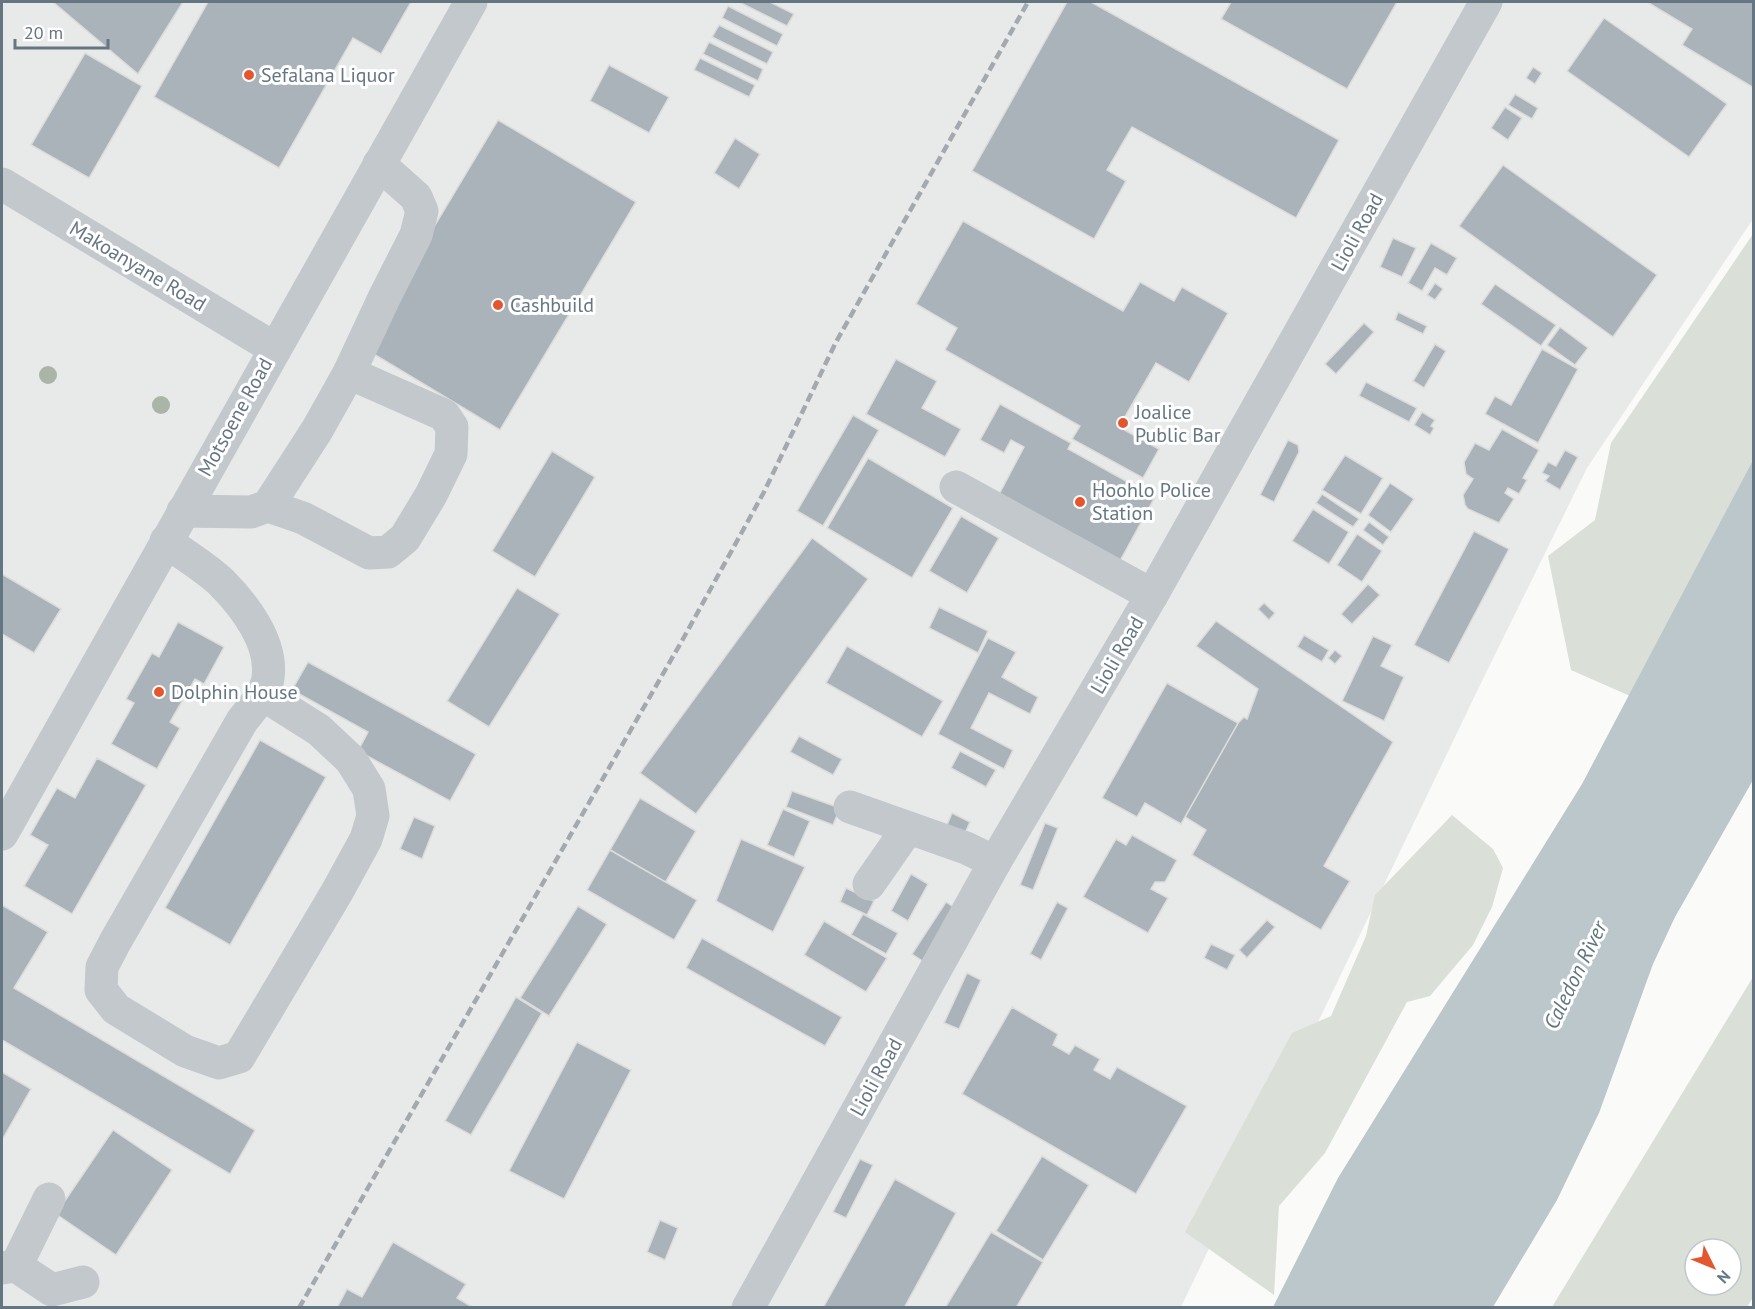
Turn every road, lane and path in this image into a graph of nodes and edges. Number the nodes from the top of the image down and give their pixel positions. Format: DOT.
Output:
graph roads {
  1 [pos="471,2"];
  2 [pos="1486,2"];
  3 [pos="379,164"];
  4 [pos="2,184"];
  5 [pos="274,348"];
  6 [pos="349,373"];
  7 [pos="956,487"];
  8 [pos="268,506"];
  9 [pos="183,511"];
  10 [pos="166,541"];
  11 [pos="1152,595"];
  12 [pos="262,694"];
  13 [pos="850,807"];
  14 [pos="908,828"];
  15 [pos="2,834"];
  16 [pos="995,862"];
  17 [pos="869,884"];
  18 [pos="49,1199"];
  19 [pos="9,1267"];
  20 [pos="60,1293"];
  21 [pos="748,1308"];
  1 -- 3 [label="street, Motsoene Road"];
  2 -- 11 [label="street, Lioli Road"];
  3 -- 5 [label="street, Motsoene Road"];
  3 -- 6 [label="street"];
  4 -- 5 [label="street, Makoanyane Road"];
  5 -- 9 [label="street, Motsoene Road"];
  6 -- 8 [label="street"];
  6 -- 8 [label="street"];
  7 -- 11 [label="street"];
  8 -- 9 [label="street"];
  9 -- 10 [label="street, Motsoene Road"];
  10 -- 12 [label="street"];
  10 -- 15 [label="street, Motsoene Road"];
  11 -- 16 [label="street, Lioli Road"];
  12 -- 12 [label="street"];
  13 -- 14 [label="street"];
  14 -- 16 [label="street"];
  14 -- 17 [label="street"];
  16 -- 21 [label="street, Lioli Road"];
  18 -- 19 [label="street"];
  19 -- 20 [label="street"];
}
